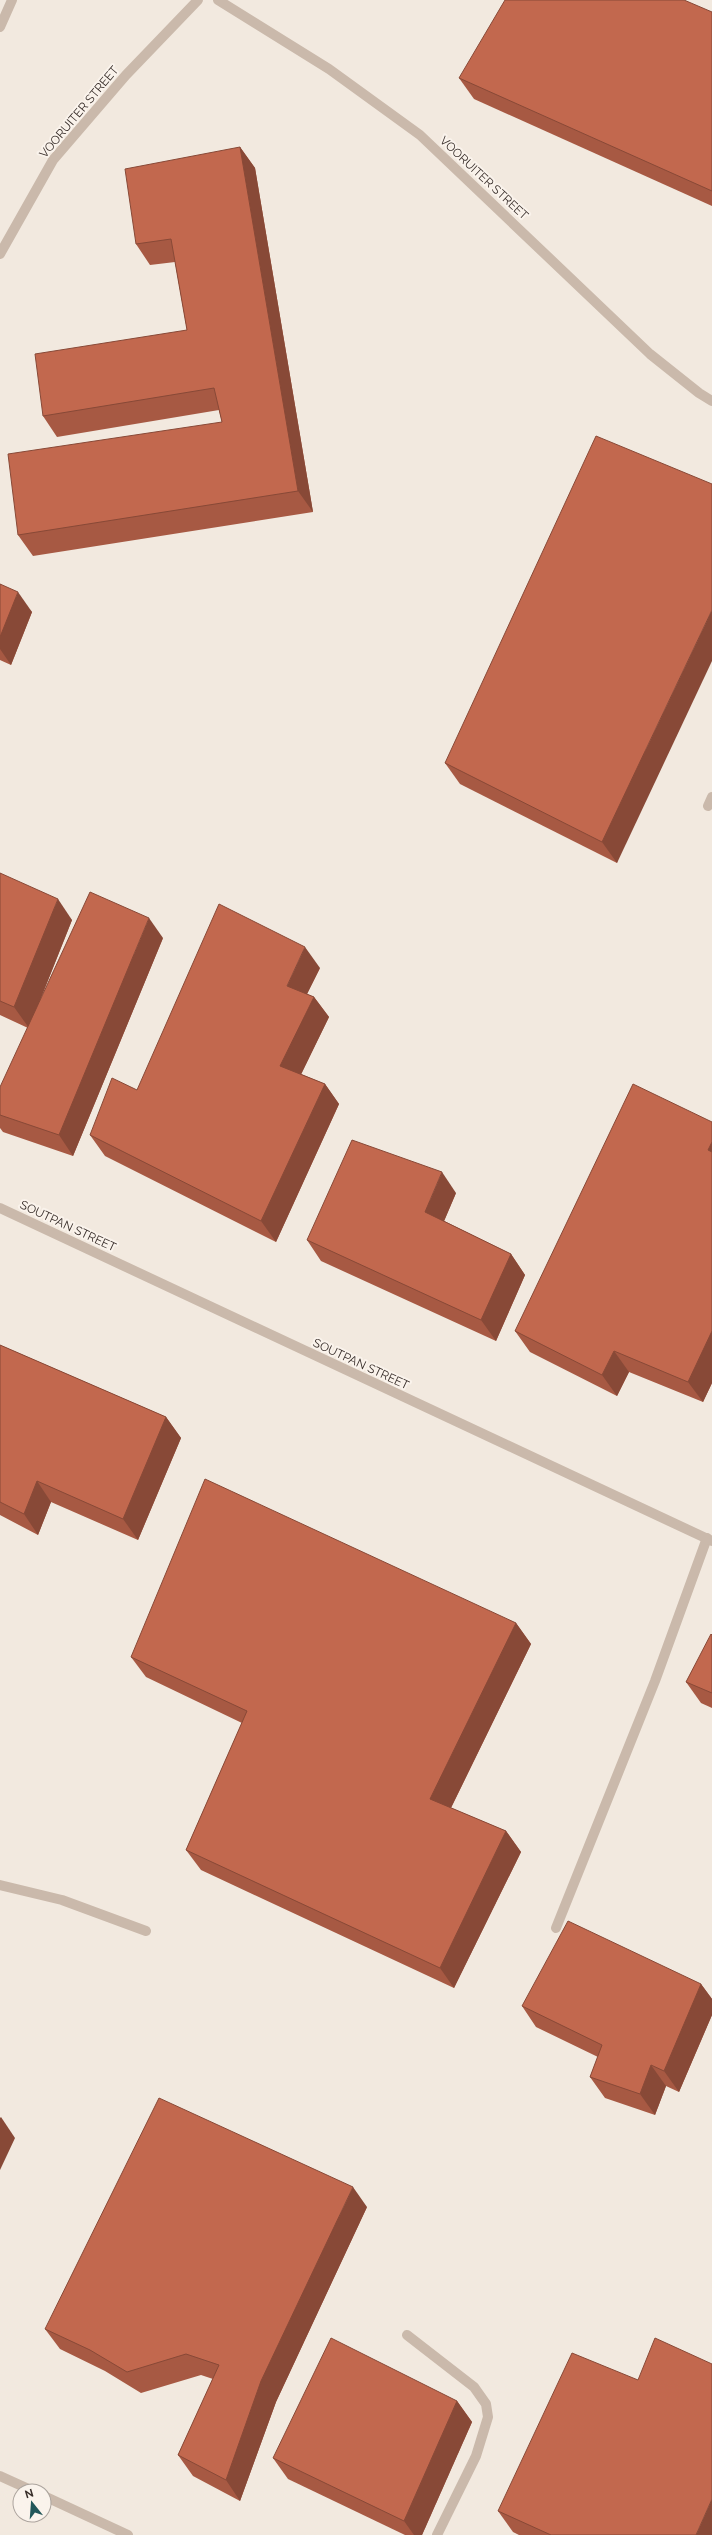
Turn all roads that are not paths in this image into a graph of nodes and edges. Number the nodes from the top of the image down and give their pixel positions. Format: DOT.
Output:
graph roads {
  1 [pos="12,0"];
  2 [pos="198,0"];
  3 [pos="218,0"];
  4 [pos="0,26"];
  5 [pos="0,254"];
  6 [pos="712,401"];
  7 [pos="0,1208"];
  8 [pos="709,1540"];
  9 [pos="0,1885"];
  10 [pos="556,1928"];
  11 [pos="146,1931"];
  12 [pos="407,2336"];
  13 [pos="0,2476"];
  14 [pos="15,2483"];
  15 [pos="52,2500"];
  16 [pos="128,2535"];
  17 [pos="437,2535"];
  1 -- 4 [label="street"];
  2 -- 5 [label="street, VOORUITER STREET"];
  3 -- 6 [label="street, VOORUITER STREET"];
  7 -- 8 [label="street, SOUTPAN STREET"];
  8 -- 10 [label="street"];
  9 -- 11 [label="street"];
  12 -- 17 [label="street"];
  13 -- 14 [label="street"];
  15 -- 16 [label="street"];
}
